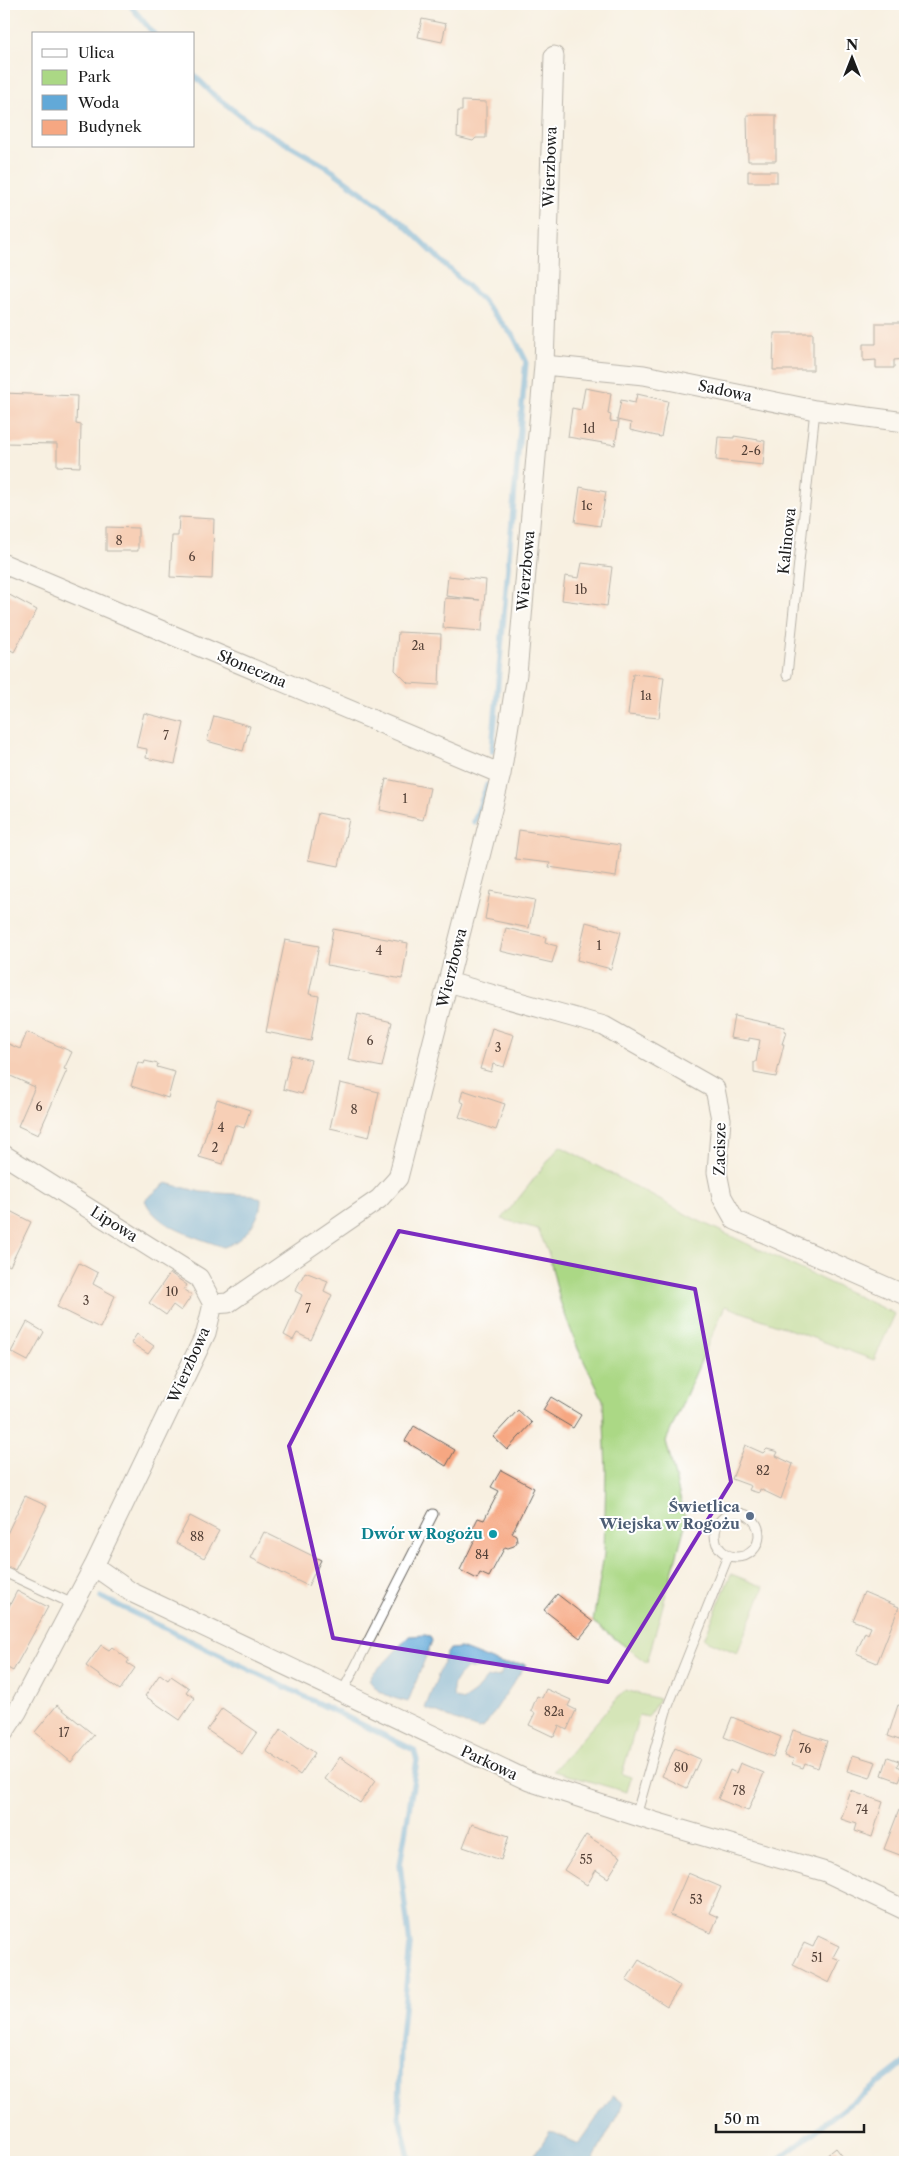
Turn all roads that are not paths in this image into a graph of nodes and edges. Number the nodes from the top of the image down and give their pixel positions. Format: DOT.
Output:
graph roads {
  1 [pos="554,56"];
  2 [pos="544,366"];
  3 [pos="815,410"];
  4 [pos="905,422"];
  5 [pos="4,564"];
  6 [pos="787,675"];
  7 [pos="501,774"];
  8 [pos="448,982"];
  9 [pos="4,1155"];
  10 [pos="905,1295"];
  11 [pos="213,1304"];
  12 [pos="433,1514"];
  13 [pos="728,1556"];
  14 [pos="94,1566"];
  15 [pos="4,1572"];
  16 [pos="74,1604"];
  17 [pos="342,1693"];
  18 [pos="4,1732"];
  19 [pos="636,1816"];
  20 [pos="905,1910"];
  1 -- 2 [label="street, Wierzbowa"];
  2 -- 3 [label="street, Sadowa"];
  2 -- 7 [label="street, Wierzbowa"];
  3 -- 4 [label="street, Sadowa"];
  3 -- 6 [label="lane, Kalinowa"];
  5 -- 7 [label="street, Słoneczna"];
  7 -- 8 [label="street, Wierzbowa"];
  8 -- 10 [label="street, Zacisze"];
  8 -- 11 [label="street, Wierzbowa"];
  9 -- 11 [label="street, Lipowa"];
  11 -- 14 [label="street, Wierzbowa"];
  12 -- 17 [label="lane"];
  13 -- 13 [label="lane"];
  13 -- 19 [label="lane"];
  14 -- 16 [label="street, Wierzbowa"];
  14 -- 17 [label="street, Parkowa"];
  15 -- 16 [label="lane"];
  16 -- 18 [label="street, Wierzbowa"];
  17 -- 19 [label="street, Parkowa"];
  19 -- 20 [label="street, Parkowa"];
}
